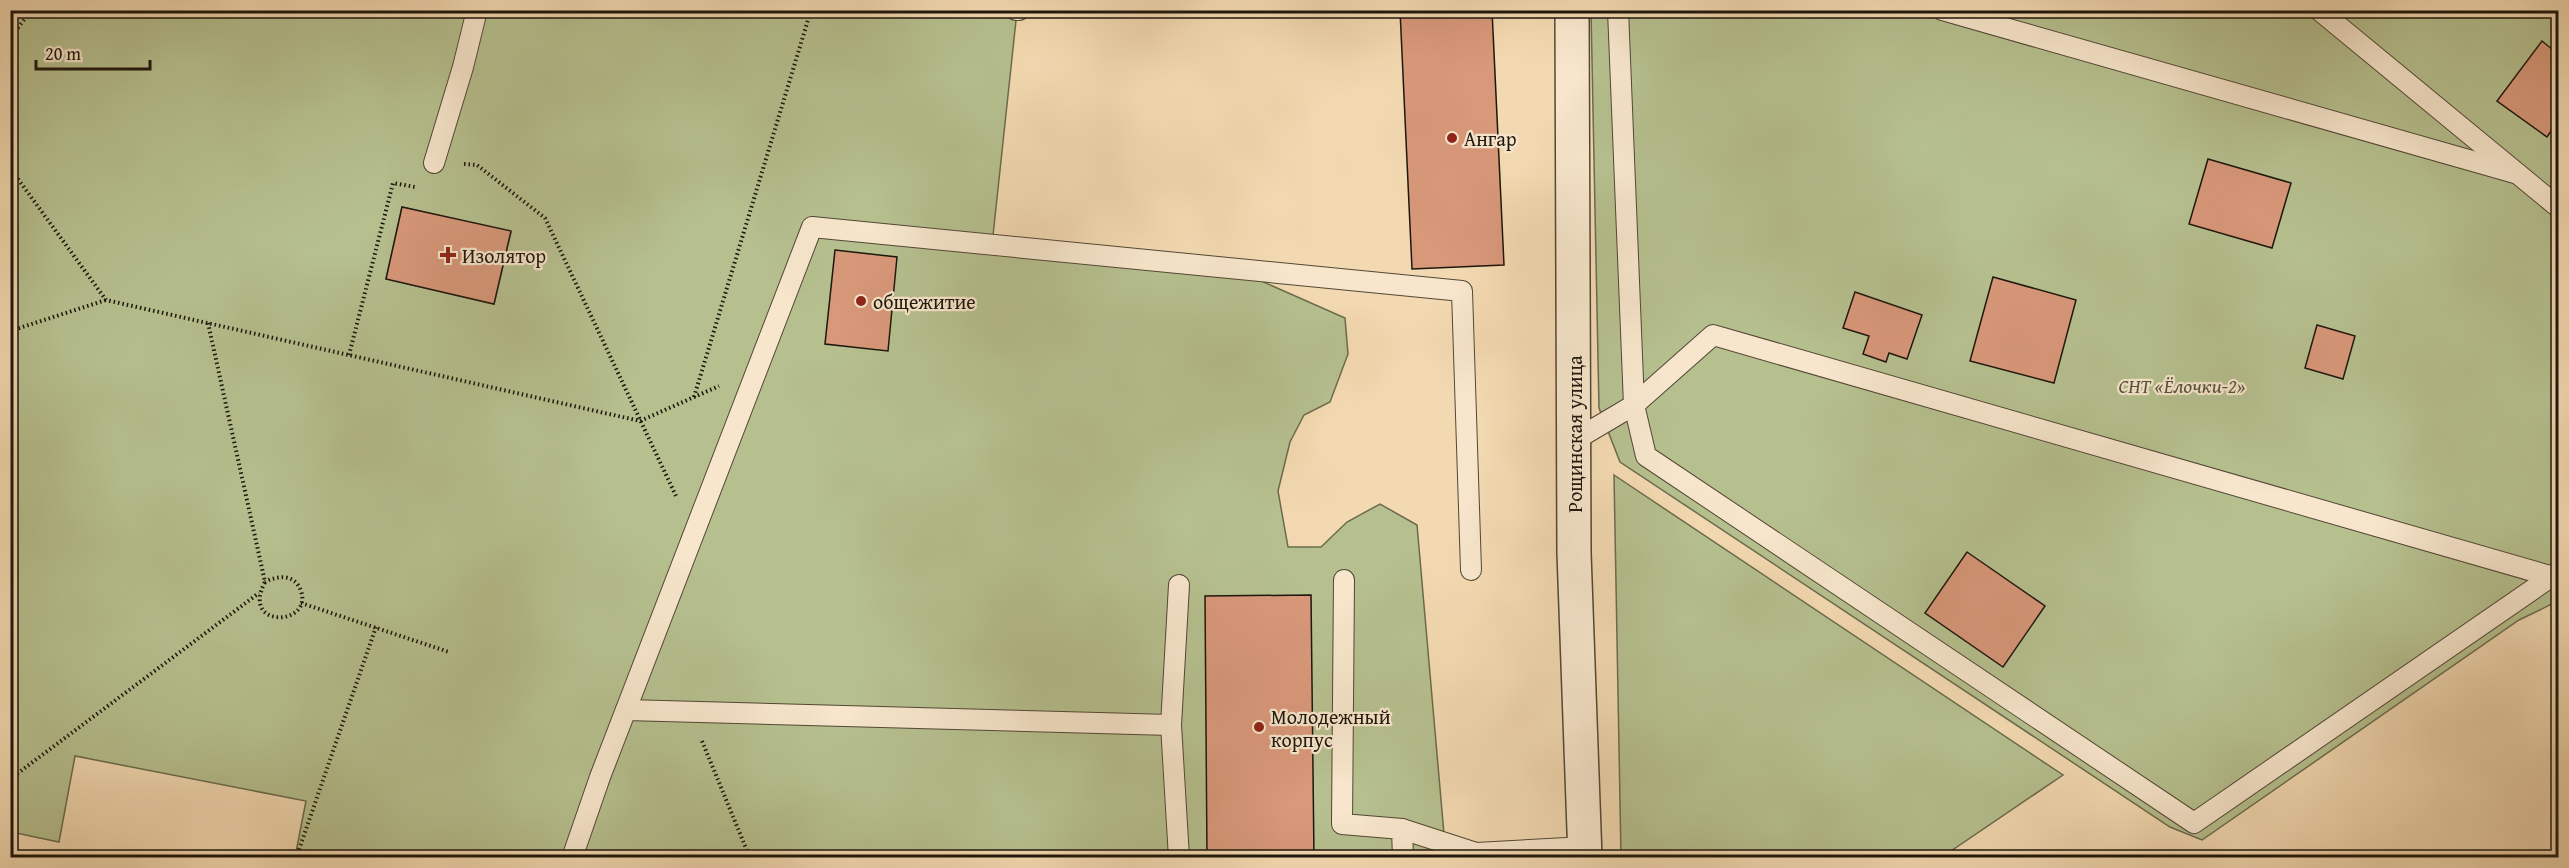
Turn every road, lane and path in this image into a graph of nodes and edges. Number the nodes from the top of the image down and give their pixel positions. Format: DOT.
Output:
graph roads {
  1 [pos="31,10"];
  2 [pos="477,10"];
  3 [pos="811,10"];
  4 [pos="1572,10"];
  5 [pos="1618,10"];
  6 [pos="1942,10"];
  7 [pos="2319,10"];
  8 [pos="10,39"];
  9 [pos="434,163"];
  10 [pos="10,168"];
  11 [pos="2518,174"];
  12 [pos="2559,207"];
  13 [pos="106,300"];
  14 [pos="208,323"];
  15 [pos="10,331"];
  16 [pos="348,355"];
  17 [pos="758,368"];
  18 [pos="694,397"];
  19 [pos="1634,405"];
  20 [pos="640,421"];
  21 [pos="1575,440"];
  22 [pos="694,534"];
  23 [pos="1471,570"];
  24 [pos="2554,574"];
  25 [pos="1344,580"];
  26 [pos="265,582"];
  27 [pos="1179,585"];
  28 [pos="260,593"];
  29 [pos="301,603"];
  30 [pos="376,627"];
  31 [pos="449,652"];
  32 [pos="626,710"];
  33 [pos="690,712"];
  34 [pos="1171,725"];
  35 [pos="10,780"];
  36 [pos="1402,829"];
  37 [pos="1585,852"];
  38 [pos="296,858"];
  39 [pos="572,858"];
  40 [pos="750,858"];
  41 [pos="1179,858"];
  42 [pos="1403,858"];
  1 -- 8 [label="path"];
  2 -- 9 [label="lane"];
  3 -- 18 [label="path"];
  4 -- 21 [label="street, Рощинская улица"];
  5 -- 19 [label="lane"];
  6 -- 11 [label="lane"];
  7 -- 11 [label="lane"];
  9 -- 16 [label="path"];
  9 -- 20 [label="path"];
  10 -- 13 [label="path"];
  11 -- 12 [label="lane"];
  13 -- 14 [label="path"];
  13 -- 15 [label="path"];
  14 -- 16 [label="path"];
  14 -- 26 [label="path"];
  16 -- 20 [label="path"];
  17 -- 18 [label="path"];
  17 -- 22 [label="lane"];
  17 -- 23 [label="lane"];
  18 -- 20 [label="path"];
  19 -- 21 [label="lane"];
  19 -- 24 [label="lane"];
  19 -- 24 [label="lane"];
  20 -- 22 [label="path"];
  21 -- 37 [label="street, Рощинская улица"];
  22 -- 32 [label="lane"];
  25 -- 36 [label="lane"];
  26 -- 28 [label="path"];
  26 -- 29 [label="path"];
  27 -- 34 [label="lane"];
  28 -- 29 [label="path"];
  28 -- 35 [label="path"];
  29 -- 30 [label="path"];
  30 -- 31 [label="path"];
  30 -- 38 [label="path"];
  32 -- 33 [label="lane"];
  32 -- 39 [label="lane"];
  33 -- 34 [label="lane"];
  33 -- 40 [label="path"];
  34 -- 41 [label="lane"];
  36 -- 37 [label="lane"];
  36 -- 42 [label="lane"];
}
